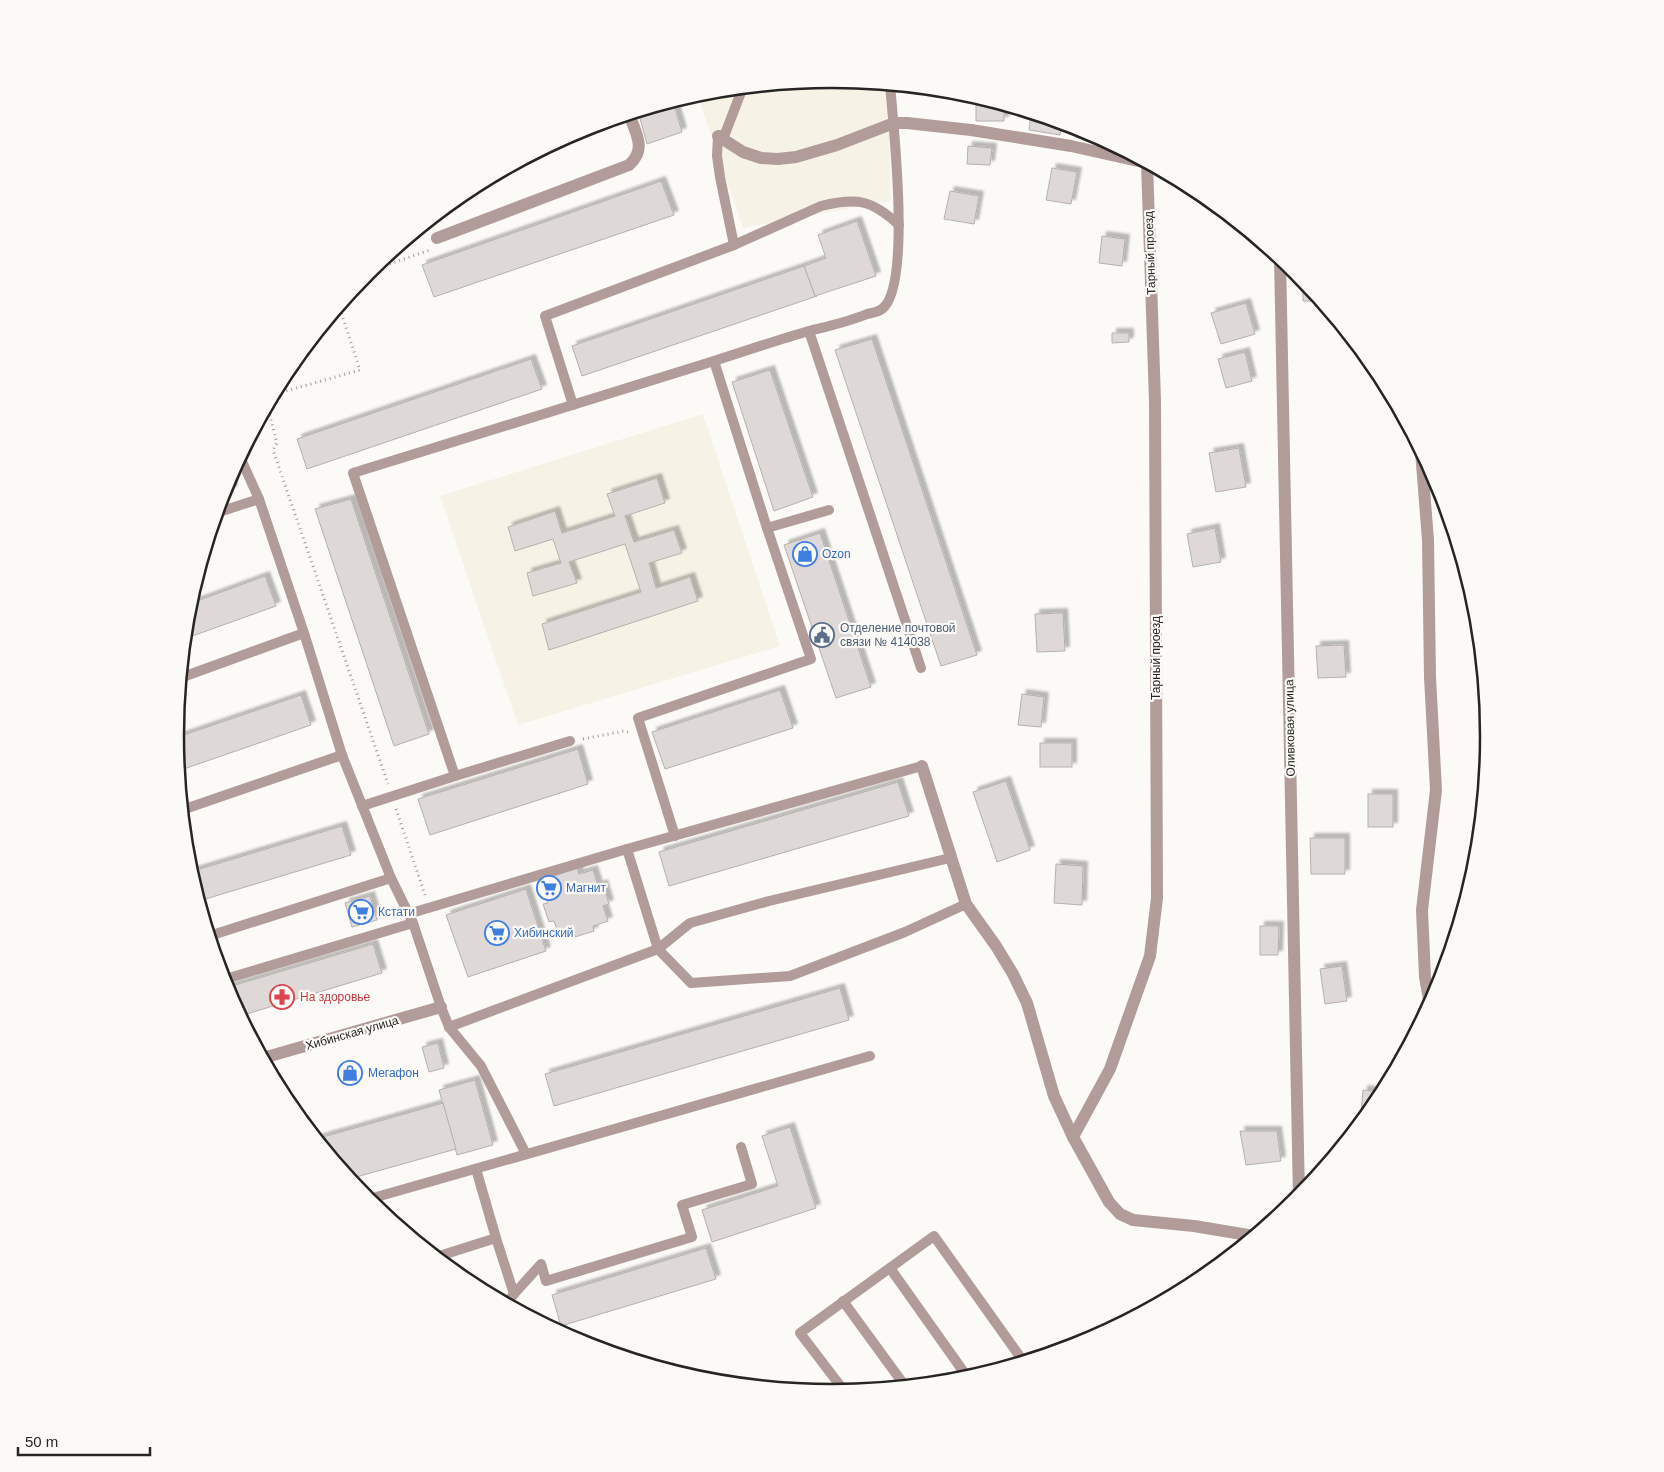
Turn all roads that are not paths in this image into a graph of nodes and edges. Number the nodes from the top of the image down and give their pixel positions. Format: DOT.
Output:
graph roads {
  1 [pos="891,91"];
  2 [pos="740,94"];
  3 [pos="632,120"];
  4 [pos="894,123"];
  5 [pos="718,136"];
  6 [pos="1128,159"];
  7 [pos="1147,169"];
  8 [pos="899,225"];
  9 [pos="437,238"];
  10 [pos="734,245"];
  11 [pos="1280,267"];
  12 [pos="809,331"];
  13 [pos="714,361"];
  14 [pos="573,404"];
  15 [pos="243,464"];
  16 [pos="1422,468"];
  17 [pos="259,499"];
  18 [pos="225,510"];
  19 [pos="828,510"];
  20 [pos="767,528"];
  21 [pos="304,634"];
  22 [pos="921,668"];
  23 [pos="187,676"];
  24 [pos="570,742"];
  25 [pos="342,755"];
  26 [pos="922,766"];
  27 [pos="455,776"];
  28 [pos="362,806"];
  29 [pos="188,808"];
  30 [pos="674,836"];
  31 [pos="626,850"];
  32 [pos="950,858"];
  33 [pos="392,878"];
  34 [pos="966,904"];
  35 [pos="410,919"];
  36 [pos="215,934"];
  37 [pos="658,949"];
  38 [pos="230,977"];
  39 [pos="1428,992"];
  40 [pos="441,1007"];
  41 [pos="450,1026"];
  42 [pos="870,1056"];
  43 [pos="268,1057"];
  44 [pos="1073,1137"];
  45 [pos="742,1147"];
  46 [pos="526,1154"];
  47 [pos="476,1169"];
  48 [pos="1299,1187"];
  49 [pos="375,1197"];
  50 [pos="1246,1235"];
  51 [pos="496,1238"];
  52 [pos="443,1255"];
  53 [pos="890,1268"];
  54 [pos="514,1294"];
  55 [pos="510,1299"];
  56 [pos="844,1301"];
  57 [pos="1020,1356"];
  58 [pos="963,1371"];
  59 [pos="902,1380"];
  60 [pos="839,1384"];
  1 -- 4 [label="lane"];
  2 -- 5 [label="lane"];
  3 -- 9 [label="street"];
  4 -- 5 [label="street"];
  4 -- 6 [label="street"];
  4 -- 8 [label="lane"];
  5 -- 10 [label="lane"];
  7 -- 44 [label="street, Тарный проезд"];
  8 -- 10 [label="lane"];
  8 -- 12 [label="lane"];
  10 -- 14 [label="lane"];
  11 -- 48 [label="street, Оливковая улица"];
  12 -- 13 [label="lane"];
  12 -- 22 [label="lane"];
  13 -- 14 [label="lane"];
  13 -- 20 [label="lane"];
  14 -- 27 [label="lane"];
  15 -- 17 [label="lane"];
  16 -- 39 [label="street"];
  17 -- 18 [label="lane"];
  17 -- 21 [label="lane"];
  19 -- 20 [label="lane"];
  20 -- 30 [label="lane"];
  21 -- 23 [label="lane"];
  21 -- 25 [label="lane"];
  24 -- 27 [label="lane"];
  25 -- 28 [label="lane"];
  25 -- 29 [label="lane"];
  26 -- 30 [label="lane"];
  26 -- 32 [label="street"];
  27 -- 28 [label="lane"];
  28 -- 33 [label="lane"];
  30 -- 31 [label="lane"];
  31 -- 35 [label="lane"];
  31 -- 37 [label="lane"];
  32 -- 34 [label="street"];
  32 -- 37 [label="lane"];
  33 -- 35 [label="lane"];
  33 -- 36 [label="lane"];
  34 -- 37 [label="lane"];
  34 -- 44 [label="street"];
  35 -- 38 [label="lane"];
  35 -- 40 [label="lane"];
  37 -- 41 [label="lane"];
  40 -- 41 [label="lane"];
  40 -- 43 [label="street, Хибинская улица"];
  41 -- 46 [label="lane"];
  42 -- 46 [label="lane"];
  44 -- 50 [label="street"];
  45 -- 54 [label="lane"];
  46 -- 47 [label="lane"];
  47 -- 49 [label="lane"];
  47 -- 51 [label="lane"];
  51 -- 52 [label="lane"];
  51 -- 54 [label="lane"];
  53 -- 56 [label="lane"];
  53 -- 57 [label="lane"];
  53 -- 58 [label="lane"];
  54 -- 55 [label="lane"];
  56 -- 59 [label="lane"];
  56 -- 60 [label="lane"];
}
